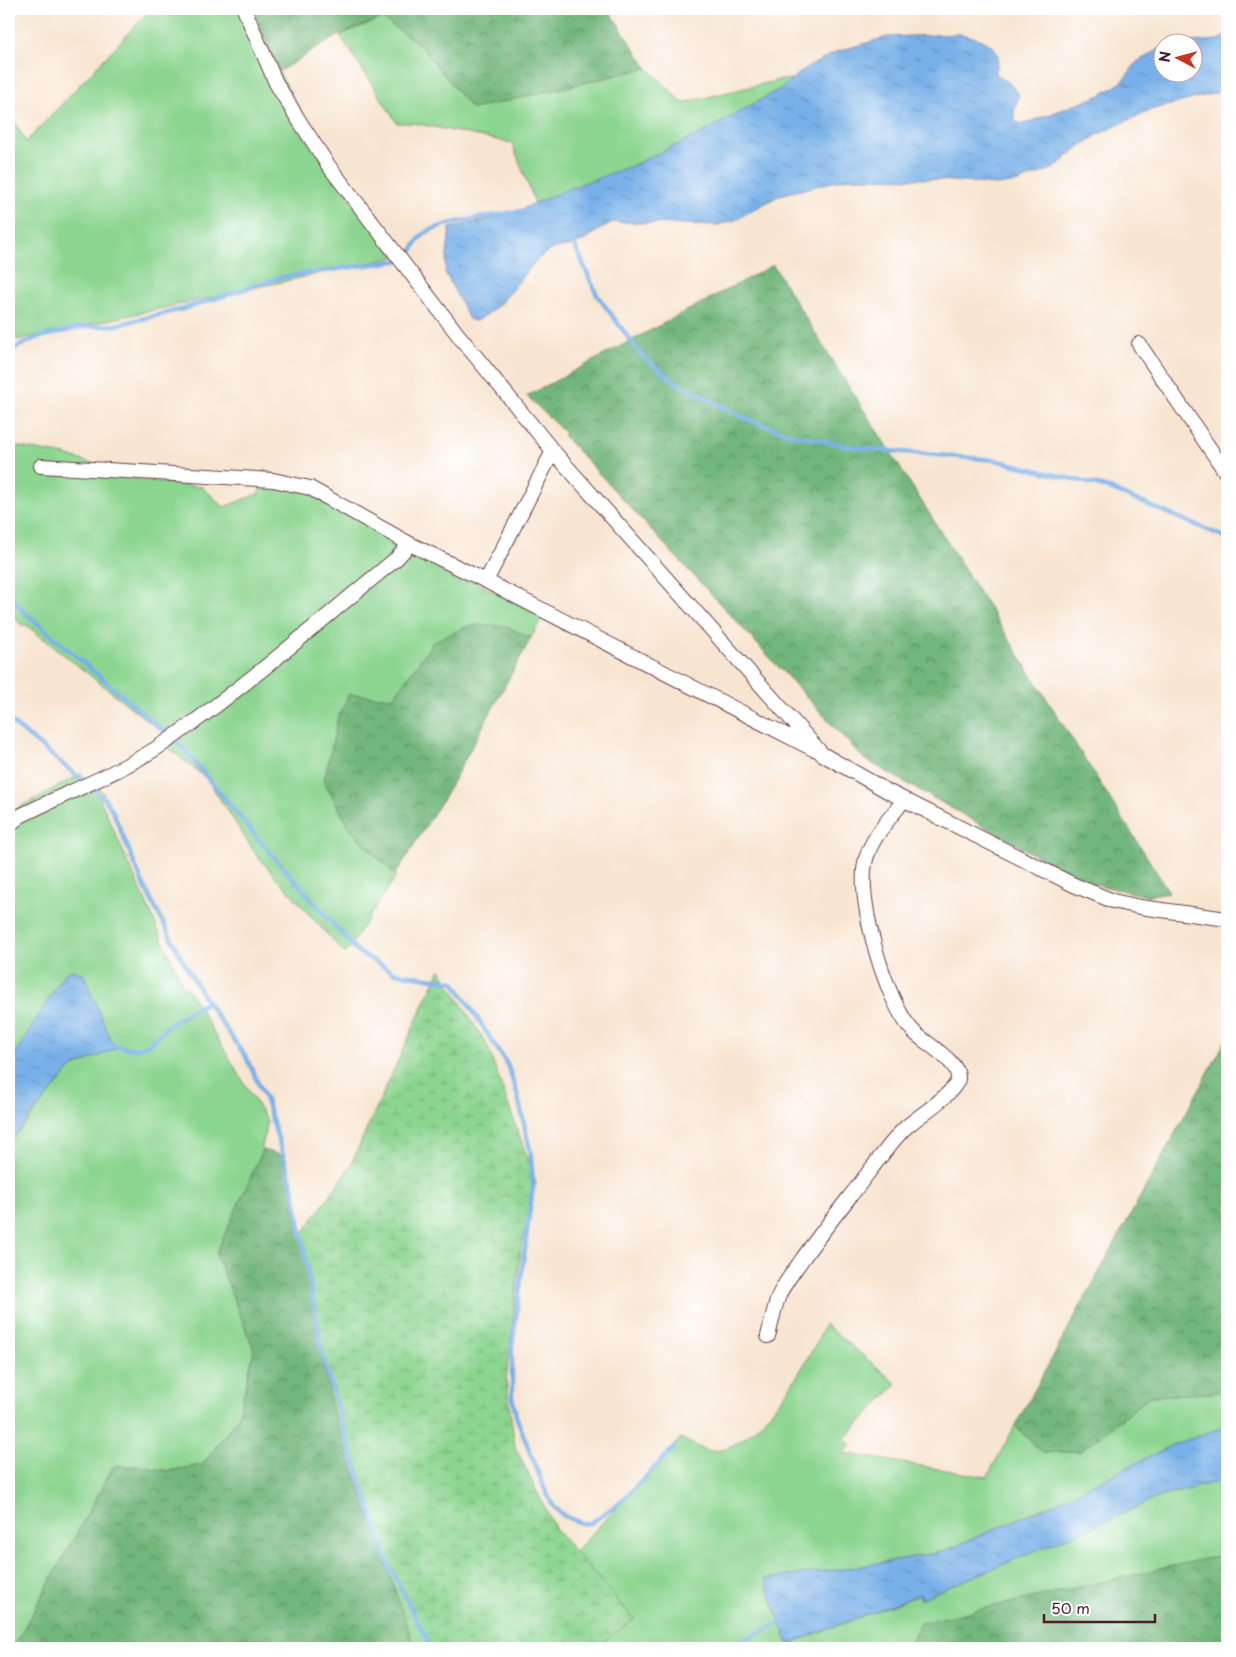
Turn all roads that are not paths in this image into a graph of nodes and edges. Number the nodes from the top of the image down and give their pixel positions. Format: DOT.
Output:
graph roads {
  1 [pos="244,9"];
  2 [pos="1139,344"];
  3 [pos="553,451"];
  4 [pos="41,466"];
  5 [pos="1227,474"];
  6 [pos="410,544"];
  7 [pos="486,581"];
  8 [pos="822,754"];
  9 [pos="904,800"];
  10 [pos="9,825"];
  11 [pos="1227,919"];
  12 [pos="768,1336"];
  1 -- 3 [label="street"];
  2 -- 5 [label="street"];
  3 -- 7 [label="street"];
  3 -- 8 [label="street"];
  4 -- 6 [label="street"];
  6 -- 7 [label="street"];
  6 -- 10 [label="street"];
  7 -- 8 [label="street"];
  8 -- 9 [label="street"];
  9 -- 11 [label="street"];
  9 -- 12 [label="street"];
}
